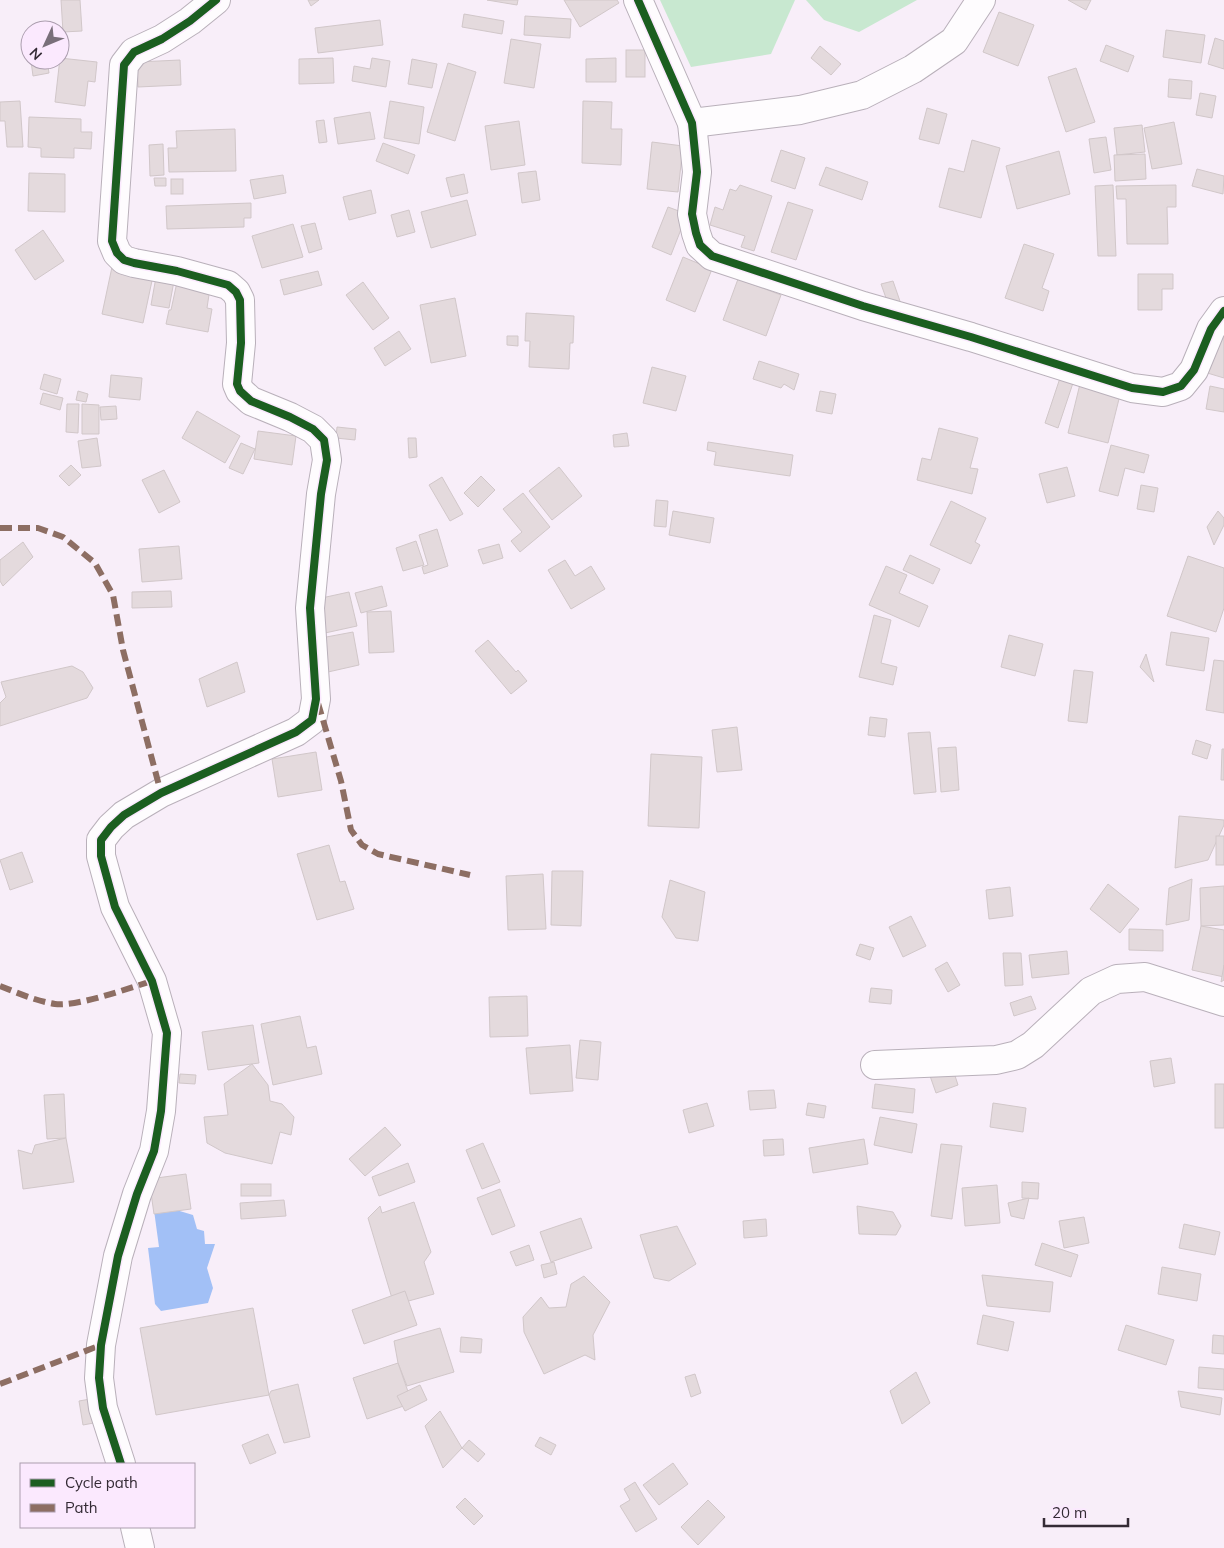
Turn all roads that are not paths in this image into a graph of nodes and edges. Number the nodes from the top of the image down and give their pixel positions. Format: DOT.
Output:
graph roads {
  1 [pos="216,0"];
  2 [pos="638,0"];
  3 [pos="981,0"];
  4 [pos="692,123"];
  5 [pos="1224,311"];
  6 [pos="1224,1002"];
  7 [pos="875,1065"];
  8 [pos="121,1463"];
  9 [pos="136,1528"];
  10 [pos="140,1548"];
  1 -- 8 [label="street"];
  2 -- 4 [label="street"];
  3 -- 4 [label="street"];
  4 -- 5 [label="street"];
  6 -- 7 [label="street"];
  9 -- 10 [label="street"];
}
